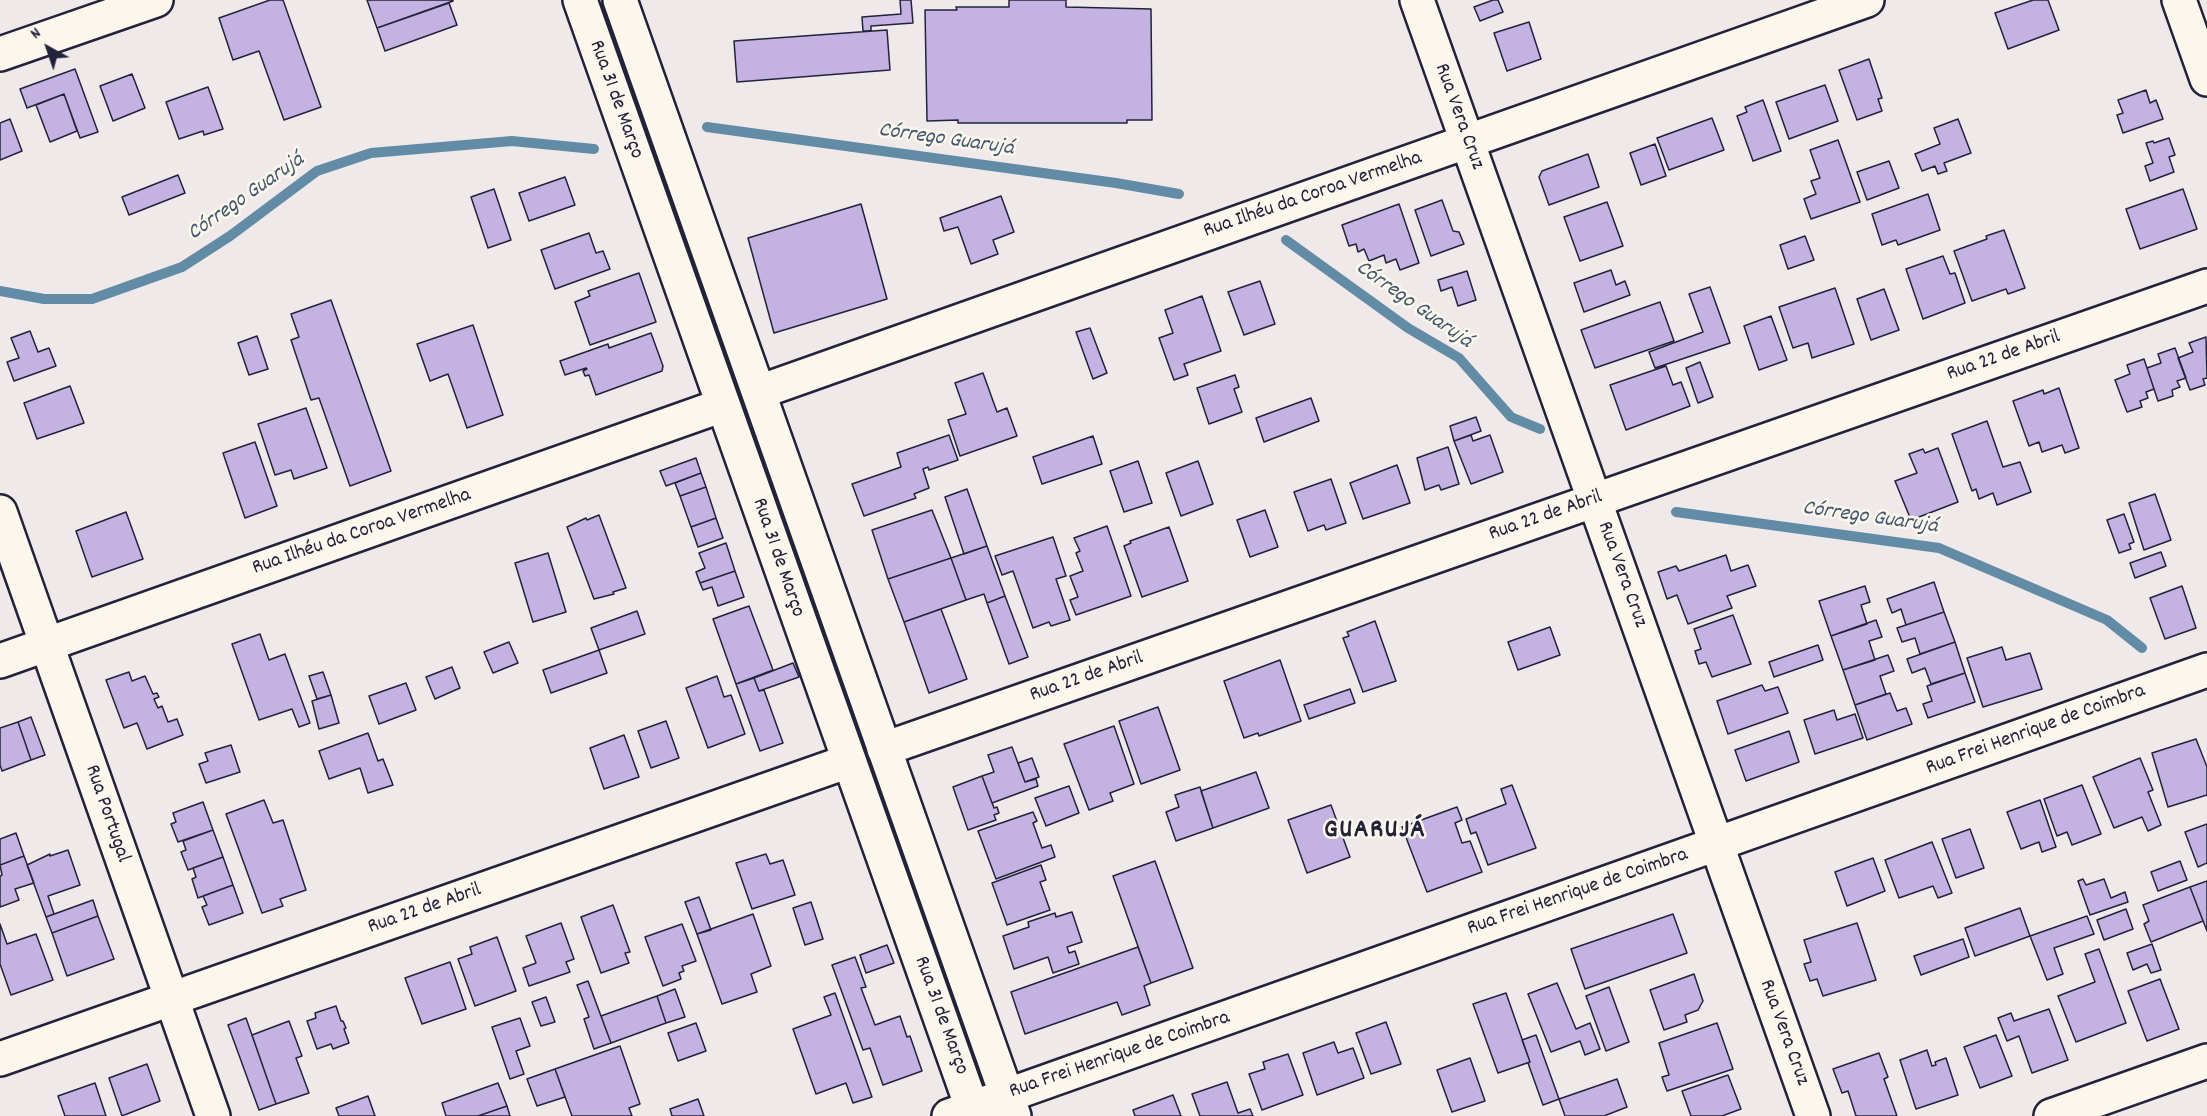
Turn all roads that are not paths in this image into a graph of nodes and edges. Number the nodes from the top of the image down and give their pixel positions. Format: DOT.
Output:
graph roads {
  1 [pos="156,0"];
  2 [pos="580,0"];
  3 [pos="620,0"];
  4 [pos="1417,0"];
  5 [pos="1867,0"];
  6 [pos="2179,0"];
  7 [pos="0,54"];
  8 [pos="2207,79"];
  9 [pos="1467,141"];
  10 [pos="2207,286"];
  11 [pos="759,392"];
  12 [pos="723,405"];
  13 [pos="1594,500"];
  14 [pos="0,512"];
  15 [pos="46,644"];
  16 [pos="0,660"];
  17 [pos="2207,670"];
  18 [pos="884,749"];
  19 [pos="849,761"];
  20 [pos="1716,844"];
  21 [pos="171,999"];
  22 [pos="0,1059"];
  23 [pos="2207,1061"];
  24 [pos="1010,1106"];
  25 [pos="965,1113"];
  26 [pos="213,1116"];
  27 [pos="1813,1116"];
  28 [pos="2051,1116"];
  1 -- 7 [label="street"];
  2 -- 12 [label="street, Rua 31 de Março"];
  3 -- 11 [label="street, Rua 31 de Março"];
  4 -- 9 [label="street, Rua Vera Cruz"];
  5 -- 9 [label="street, Rua Ilhéu da Coroa Vermelha"];
  6 -- 8 [label="street"];
  9 -- 11 [label="street, Rua Ilhéu da Coroa Vermelha"];
  9 -- 13 [label="street, Rua Vera Cruz"];
  10 -- 13 [label="street, Rua 22 de Abril"];
  11 -- 18 [label="street, Rua 31 de Março"];
  12 -- 15 [label="street, Rua Ilhéu da Coroa Vermelha"];
  12 -- 19 [label="street, Rua 31 de Março"];
  13 -- 18 [label="street, Rua 22 de Abril"];
  13 -- 20 [label="street, Rua Vera Cruz"];
  14 -- 15 [label="street, Rua Portugal"];
  15 -- 16 [label="street, Rua Ilhéu da Coroa Vermelha"];
  15 -- 21 [label="street, Rua Portugal"];
  17 -- 20 [label="street, Rua Frei Henrique de Coimbra"];
  18 -- 24 [label="street, Rua 31 de Março"];
  19 -- 21 [label="street, Rua 22 de Abril"];
  19 -- 25 [label="street, Rua 31 de Março"];
  20 -- 24 [label="street, Rua Frei Henrique de Coimbra"];
  20 -- 27 [label="street, Rua Vera Cruz"];
  21 -- 22 [label="street, Rua 22 de Abril"];
  21 -- 26 [label="street, Rua Portugal"];
  23 -- 28 [label="street"];
  24 -- 25 [label="street, Rua Frei Henrique de Coimbra"];
}
